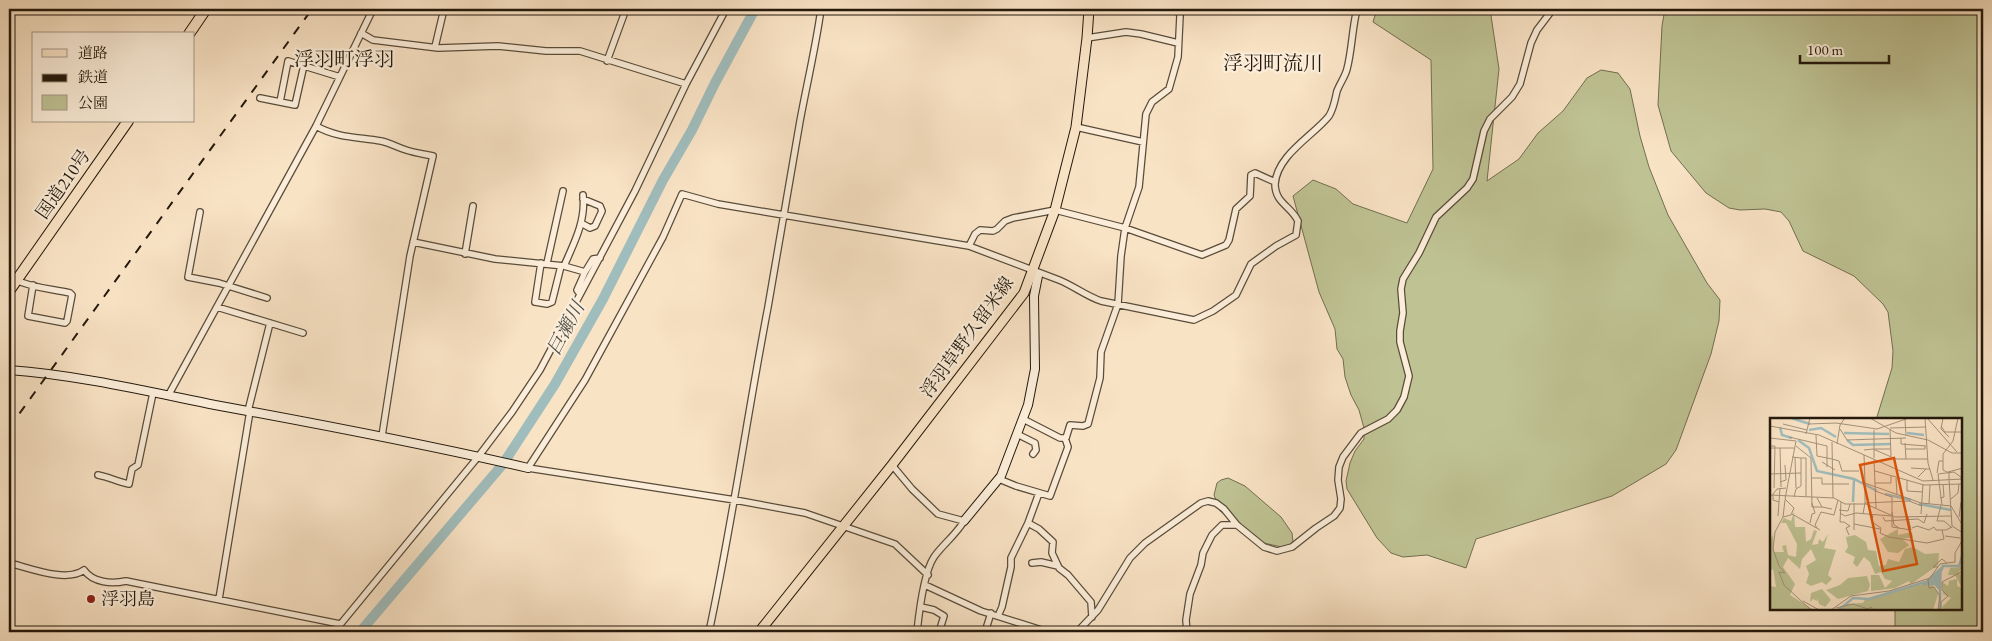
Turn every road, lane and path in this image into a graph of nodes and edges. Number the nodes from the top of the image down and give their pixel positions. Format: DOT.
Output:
graph roads {
  1 [pos="206,9"];
  2 [pos="373,9"];
  3 [pos="444,9"];
  4 [pos="626,9"];
  5 [pos="726,9"];
  6 [pos="821,9"];
  7 [pos="1089,9"];
  8 [pos="1178,9"];
  9 [pos="1357,9"];
  10 [pos="1553,9"];
  11 [pos="189,32"];
  12 [pos="361,34"];
  13 [pos="1087,38"];
  14 [pos="1178,43"];
  15 [pos="435,47"];
  16 [pos="607,60"];
  17 [pos="304,65"];
  18 [pos="340,77"];
  19 [pos="686,84"];
  20 [pos="260,98"];
  21 [pos="280,102"];
  22 [pos="127,122"];
  23 [pos="316,126"];
  24 [pos="1076,127"];
  25 [pos="1143,142"];
  26 [pos="1275,182"];
  27 [pos="563,191"];
  28 [pos="473,206"];
  29 [pos="1055,210"];
  30 [pos="200,212"];
  31 [pos="785,214"];
  32 [pos="581,223"];
  33 [pos="1125,228"];
  34 [pos="413,242"];
  35 [pos="969,246"];
  36 [pos="465,254"];
  37 [pos="600,258"];
  38 [pos="544,263"];
  39 [pos="563,266"];
  40 [pos="1032,270"];
  41 [pos="585,272"];
  42 [pos="16,280"];
  43 [pos="33,285"];
  44 [pos="228,285"];
  45 [pos="9,291"];
  46 [pos="580,294"];
  47 [pos="267,298"];
  48 [pos="1118,304"];
  49 [pos="217,307"];
  50 [pos="270,323"];
  51 [pos="304,333"];
  52 [pos="9,370"];
  53 [pos="153,392"];
  54 [pos="168,396"];
  55 [pos="249,411"];
  56 [pos="1023,419"];
  57 [pos="1017,434"];
  58 [pos="382,436"];
  59 [pos="1065,438"];
  60 [pos="1034,454"];
  61 [pos="478,456"];
  62 [pos="892,465"];
  63 [pos="528,468"];
  64 [pos="98,475"];
  65 [pos="999,479"];
  66 [pos="1039,492"];
  67 [pos="736,500"];
  68 [pos="964,521"];
  69 [pos="1028,523"];
  70 [pos="1237,525"];
  71 [pos="842,526"];
  72 [pos="9,563"];
  73 [pos="1032,563"];
  74 [pos="1058,566"];
  75 [pos="928,575"];
  76 [pos="924,585"];
  77 [pos="219,599"];
  78 [pos="921,607"];
  79 [pos="990,613"];
  80 [pos="998,616"];
  81 [pos="1092,617"];
  82 [pos="340,624"];
  83 [pos="391,630"];
  84 [pos="334,632"];
  85 [pos="400,632"];
  86 [pos="709,632"];
  87 [pos="759,632"];
  88 [pos="917,632"];
  89 [pos="939,632"];
  90 [pos="985,632"];
  91 [pos="1048,632"];
  92 [pos="1078,632"];
  93 [pos="1187,632"];
  1 -- 11 [label="highway"];
  2 -- 12 [label="street"];
  3 -- 15 [label="street"];
  4 -- 16 [label="street"];
  5 -- 19 [label="street"];
  6 -- 31 [label="street"];
  7 -- 13 [label="main road, 浮羽草野久留米線"];
  8 -- 14 [label="street"];
  9 -- 26 [label="street"];
  10 -- 70 [label="street"];
  12 -- 15 [label="street"];
  12 -- 18 [label="street"];
  13 -- 14 [label="street"];
  13 -- 24 [label="main road, 浮羽草野久留米線"];
  14 -- 25 [label="street"];
  15 -- 16 [label="street"];
  16 -- 19 [label="street"];
  17 -- 18 [label="street"];
  17 -- 21 [label="street"];
  17 -- 21 [label="street"];
  18 -- 23 [label="street"];
  19 -- 37 [label="street"];
  20 -- 21 [label="street"];
  22 -- 42 [label="highway, 国道210号"];
  23 -- 34 [label="street"];
  23 -- 44 [label="street"];
  24 -- 25 [label="street"];
  24 -- 29 [label="main road, 浮羽草野久留米線"];
  25 -- 33 [label="street"];
  26 -- 33 [label="street"];
  26 -- 48 [label="street"];
  27 -- 38 [label="street"];
  28 -- 36 [label="street"];
  29 -- 33 [label="street"];
  29 -- 35 [label="street"];
  29 -- 40 [label="main road, 浮羽草野久留米線"];
  30 -- 44 [label="street"];
  31 -- 35 [label="street"];
  31 -- 63 [label="street"];
  31 -- 67 [label="street"];
  32 -- 32 [label="street"];
  32 -- 39 [label="street"];
  33 -- 48 [label="street"];
  34 -- 36 [label="street"];
  34 -- 58 [label="street"];
  35 -- 40 [label="street"];
  36 -- 38 [label="street"];
  37 -- 41 [label="street"];
  37 -- 46 [label="street"];
  38 -- 39 [label="street"];
  38 -- 39 [label="street"];
  39 -- 41 [label="street"];
  40 -- 48 [label="street"];
  40 -- 56 [label="street"];
  40 -- 62 [label="main road, 浮羽草野久留米線"];
  41 -- 46 [label="street"];
  42 -- 43 [label="street"];
  42 -- 45 [label="highway, 国道210号"];
  43 -- 43 [label="street"];
  44 -- 47 [label="street"];
  44 -- 49 [label="street"];
  46 -- 61 [label="street"];
  48 -- 59 [label="street"];
  49 -- 50 [label="street"];
  49 -- 54 [label="street"];
  50 -- 51 [label="street"];
  50 -- 55 [label="street"];
  52 -- 53 [label="street"];
  53 -- 54 [label="street"];
  53 -- 64 [label="street"];
  54 -- 55 [label="street"];
  55 -- 58 [label="street"];
  55 -- 77 [label="street"];
  56 -- 57 [label="street"];
  56 -- 59 [label="street"];
  57 -- 60 [label="street"];
  57 -- 65 [label="street"];
  58 -- 61 [label="street"];
  59 -- 66 [label="street"];
  61 -- 63 [label="street"];
  61 -- 82 [label="street"];
  62 -- 68 [label="street"];
  62 -- 71 [label="main road, 浮羽草野久留米線"];
  63 -- 67 [label="street"];
  65 -- 66 [label="street"];
  65 -- 68 [label="street"];
  66 -- 69 [label="street"];
  67 -- 71 [label="street"];
  67 -- 86 [label="street"];
  68 -- 75 [label="street"];
  69 -- 74 [label="street"];
  69 -- 80 [label="street"];
  70 -- 81 [label="street"];
  70 -- 93 [label="street"];
  71 -- 75 [label="street"];
  71 -- 87 [label="main road, 浮羽草野久留米線"];
  72 -- 77 [label="street"];
  73 -- 74 [label="street"];
  74 -- 81 [label="street"];
  75 -- 76 [label="street"];
  76 -- 78 [label="street"];
  76 -- 79 [label="street"];
  77 -- 82 [label="street"];
  78 -- 88 [label="street"];
  78 -- 89 [label="street"];
  79 -- 80 [label="street"];
  79 -- 90 [label="street"];
  80 -- 91 [label="street"];
  81 -- 92 [label="street"];
  82 -- 84 [label="street"];
  83 -- 85 [label="street"];
}
